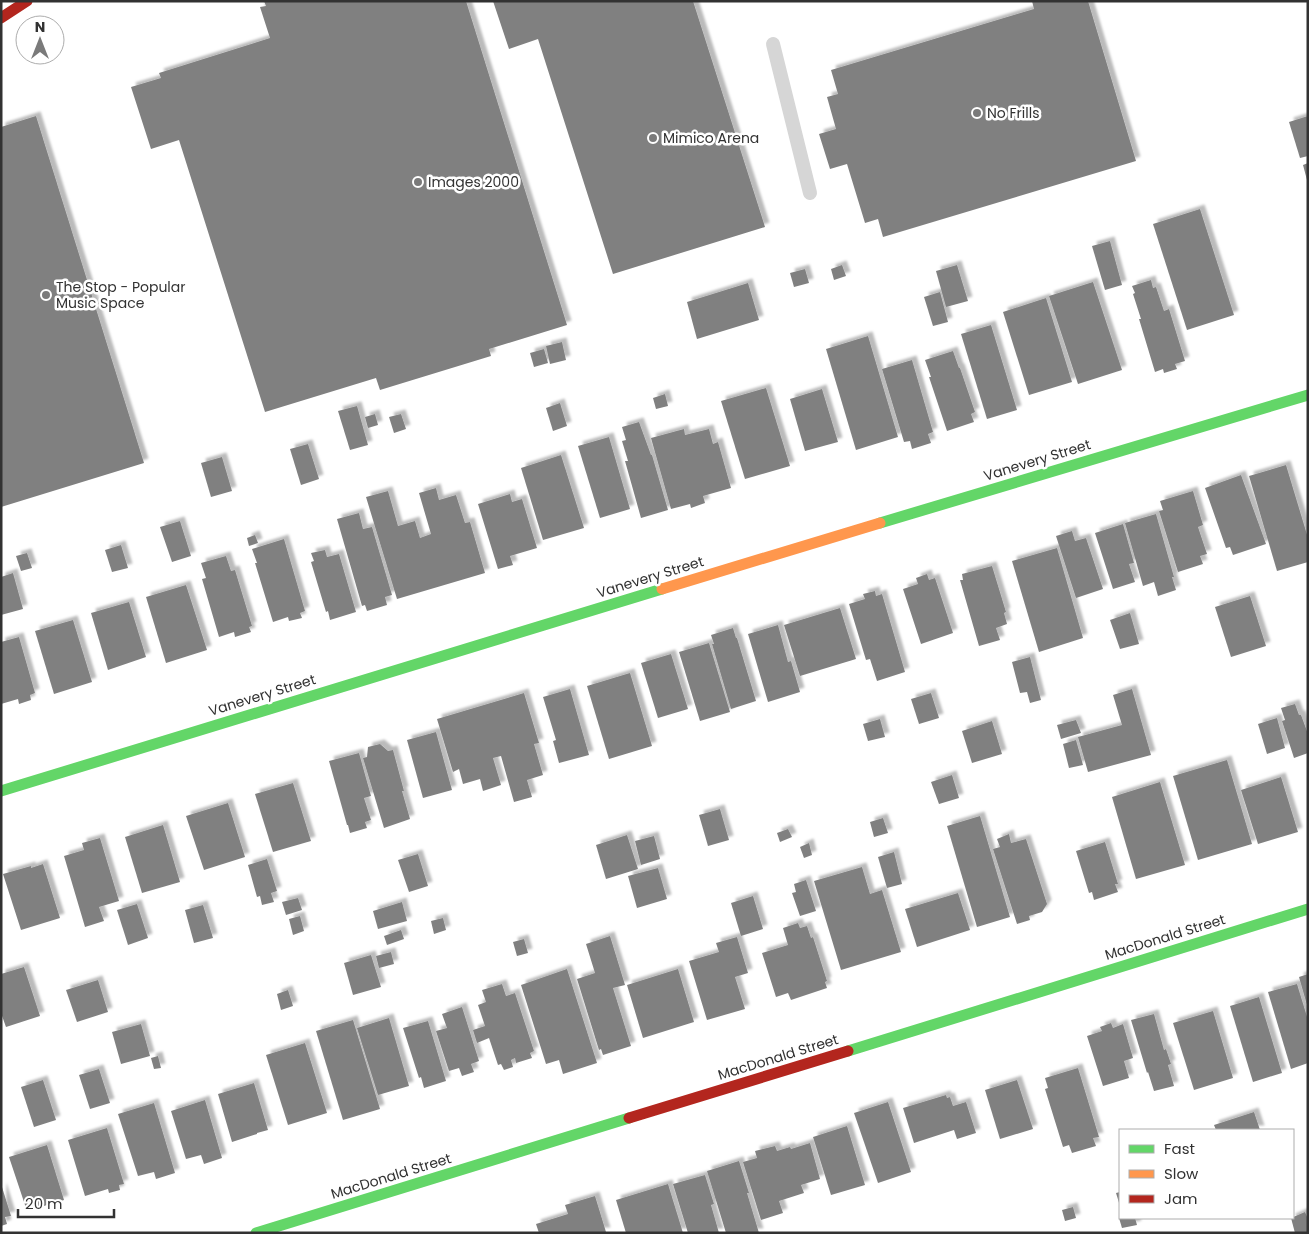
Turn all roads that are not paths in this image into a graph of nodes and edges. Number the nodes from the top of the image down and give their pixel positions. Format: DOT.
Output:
graph roads {
  1 [pos="27,1"];
  2 [pos="1,18"];
  3 [pos="773,44"];
  4 [pos="810,192"];
  5 [pos="1308,394"];
  6 [pos="1,791"];
  7 [pos="1308,909"];
  8 [pos="256,1233"];
  1 -- 2 [label="street"];
  3 -- 4 [label="lane"];
  5 -- 6 [label="street, Vanevery Street"];
  7 -- 8 [label="street, MacDonald Street"];
}
